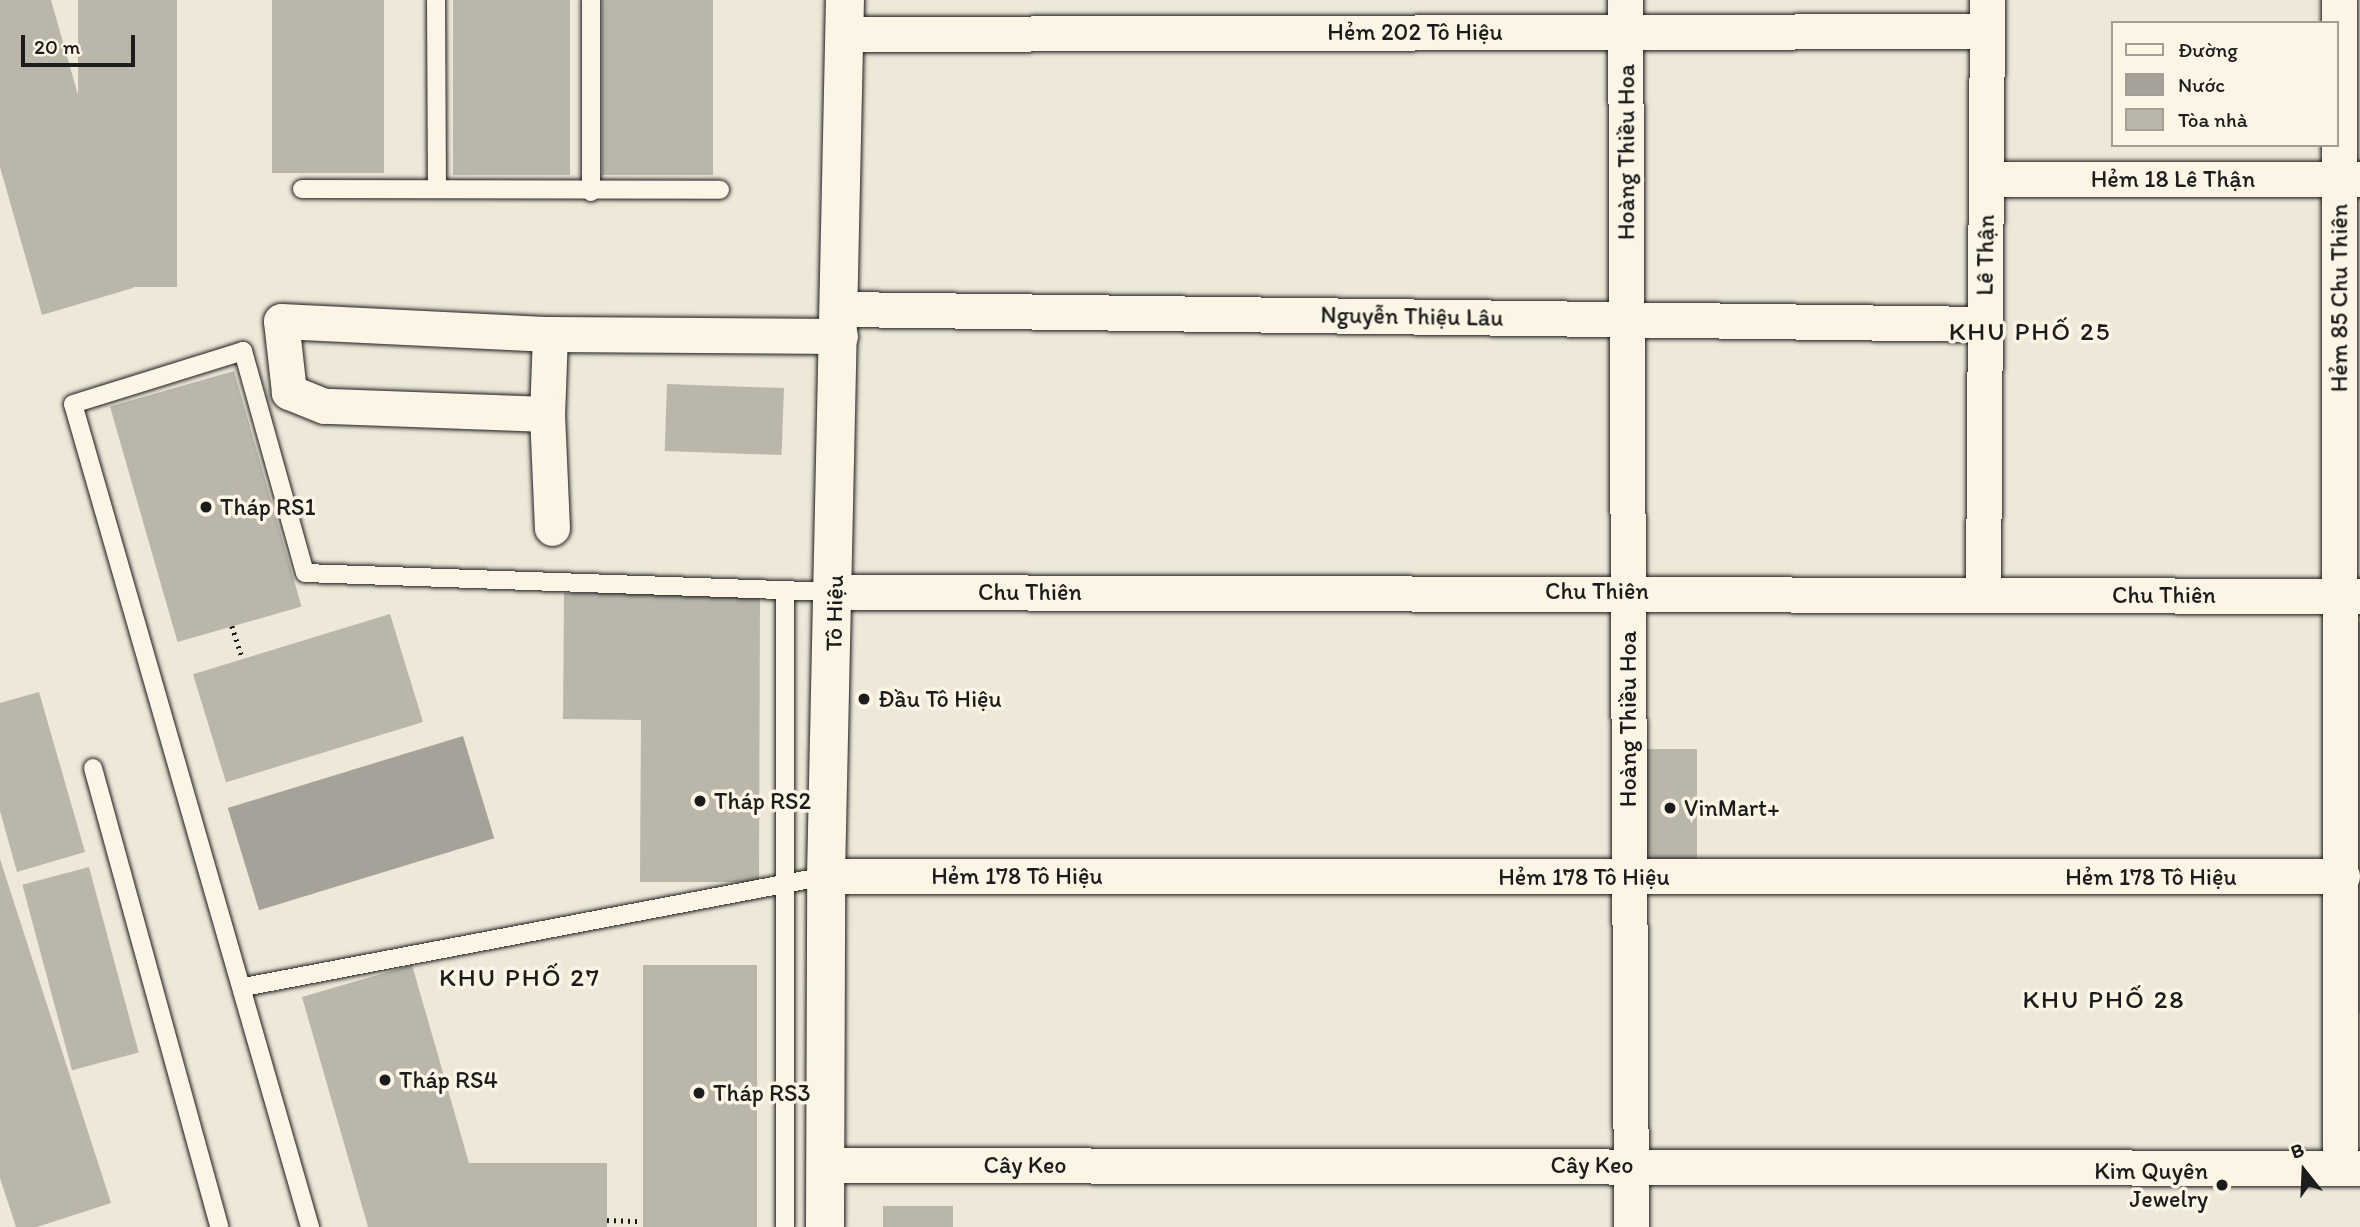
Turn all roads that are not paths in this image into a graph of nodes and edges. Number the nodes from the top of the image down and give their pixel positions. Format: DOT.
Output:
graph roads {
  1 [pos="436,0"];
  2 [pos="591,0"];
  3 [pos="2339,0"];
  4 [pos="1987,15"];
  5 [pos="1625,16"];
  6 [pos="845,17"];
  7 [pos="1986,179"];
  8 [pos="2349,179"];
  9 [pos="302,189"];
  10 [pos="437,189"];
  11 [pos="720,190"];
  12 [pos="591,192"];
  13 [pos="1626,319"];
  14 [pos="840,322"];
  15 [pos="1984,324"];
  16 [pos="550,334"];
  17 [pos="547,414"];
  18 [pos="2349,414"];
  19 [pos="552,528"];
  20 [pos="785,590"];
  21 [pos="1628,591"];
  22 [pos="835,592"];
  23 [pos="1983,594"];
  24 [pos="2349,596"];
  25 [pos="93,768"];
  26 [pos="826,876"];
  27 [pos="2342,876"];
  28 [pos="1627,877"];
  29 [pos="782,883"];
  30 [pos="244,987"];
  31 [pos="824,1165"];
  32 [pos="1630,1165"];
  33 [pos="2350,1168"];
  34 [pos="219,1227"];
  35 [pos="310,1227"];
  36 [pos="785,1227"];
  37 [pos="825,1227"];
  38 [pos="1631,1227"];
  1 -- 10 [label="lane"];
  2 -- 12 [label="lane"];
  3 -- 8 [label="street, Hẻm 85 Chu Thiên"];
  4 -- 5 [label="street, Hẻm 202 Tô Hiệu"];
  4 -- 7 [label="street, Lê Thận"];
  5 -- 6 [label="street, Hẻm 202 Tô Hiệu"];
  5 -- 13 [label="street, Hoàng Thiều Hoa"];
  6 -- 14 [label="street, Tô Hiệu"];
  7 -- 8 [label="street, Hẻm 18 Lê Thận"];
  7 -- 15 [label="street, Lê Thận"];
  8 -- 18 [label="street, Hẻm 85 Chu Thiên"];
  9 -- 10 [label="lane"];
  10 -- 12 [label="lane"];
  11 -- 12 [label="lane"];
  13 -- 14 [label="street, Nguyễn Thiệu Lâu"];
  13 -- 15 [label="street, Nguyễn Thiệu Lâu"];
  13 -- 21 [label="street, Hoàng Thiều Hoa"];
  14 -- 16 [label="street, Nguyễn Thiệu Lâu"];
  14 -- 22 [label="street, Tô Hiệu"];
  15 -- 23 [label="street, Lê Thận"];
  16 -- 17 [label="street"];
  16 -- 17 [label="street, Nguyễn Thiệu Lâu"];
  17 -- 19 [label="street"];
  18 -- 24 [label="street, Hẻm 85 Chu Thiên"];
  20 -- 22 [label="lane"];
  20 -- 29 [label="lane"];
  20 -- 30 [label="lane"];
  21 -- 22 [label="street, Chu Thiên"];
  21 -- 23 [label="street, Chu Thiên"];
  21 -- 28 [label="street, Hoàng Thiều Hoa"];
  22 -- 26 [label="street, Tô Hiệu"];
  23 -- 24 [label="street, Chu Thiên"];
  24 -- 27 [label="street, Hẻm 85 Chu Thiên"];
  25 -- 34 [label="lane"];
  26 -- 28 [label="street, Hẻm 178 Tô Hiệu"];
  26 -- 29 [label="lane"];
  26 -- 31 [label="street, Tô Hiệu"];
  27 -- 28 [label="street, Hẻm 178 Tô Hiệu"];
  27 -- 33 [label="street, Hẻm 85 Chu Thiên"];
  28 -- 32 [label="street, Hoàng Thiều Hoa"];
  29 -- 30 [label="lane"];
  29 -- 36 [label="lane"];
  30 -- 35 [label="lane"];
  31 -- 32 [label="street, Cây Keo"];
  31 -- 37 [label="street, Tô Hiệu"];
  32 -- 33 [label="street, Cây Keo"];
  32 -- 38 [label="street, Hoàng Thiều Hoa"];
}
